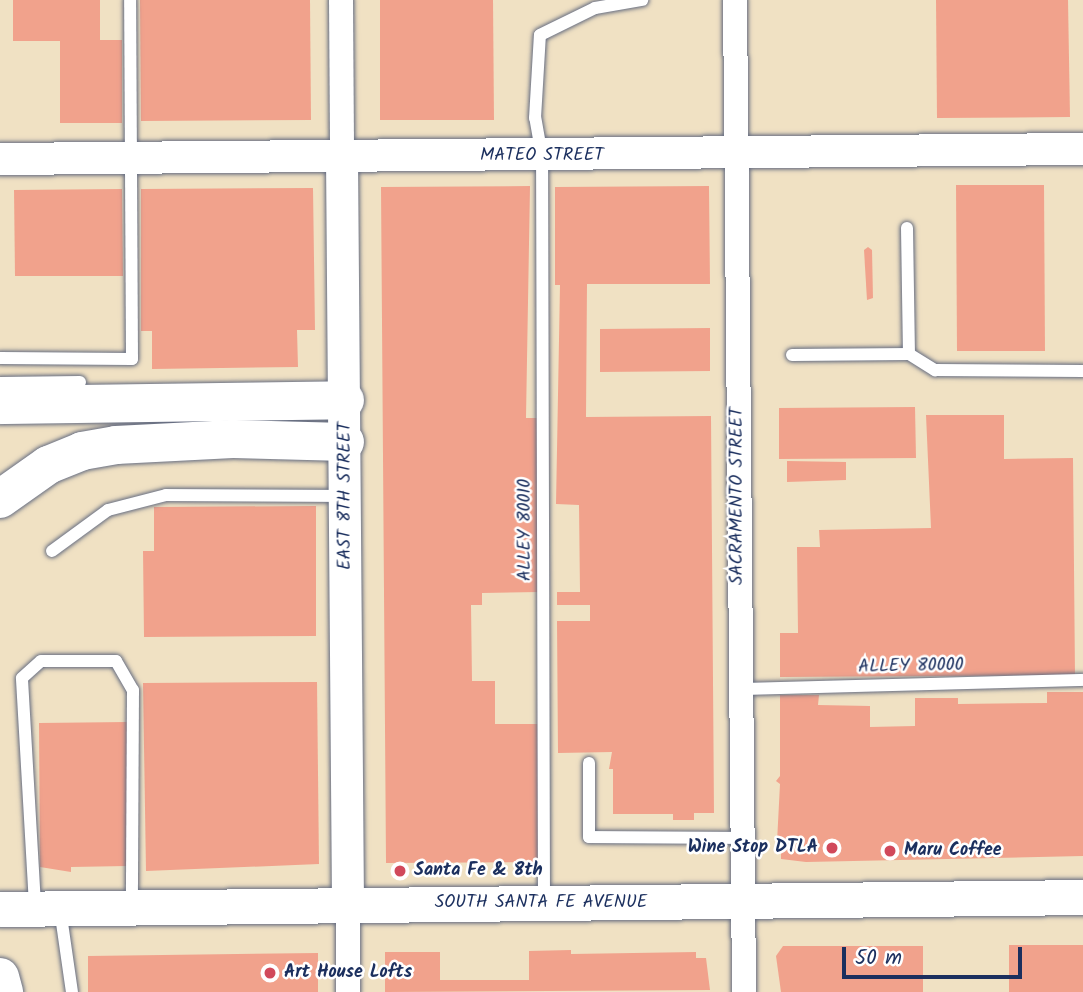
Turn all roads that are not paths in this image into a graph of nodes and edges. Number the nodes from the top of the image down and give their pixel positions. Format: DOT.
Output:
graph roads {
  1 [pos="130,0"];
  2 [pos="341,0"];
  3 [pos="642,0"];
  4 [pos="735,0"];
  5 [pos="1083,149"];
  6 [pos="542,156"];
  7 [pos="735,156"];
  8 [pos="342,157"];
  9 [pos="132,158"];
  10 [pos="0,159"];
  11 [pos="907,228"];
  12 [pos="909,354"];
  13 [pos="792,355"];
  14 [pos="0,358"];
  15 [pos="1083,371"];
  16 [pos="80,382"];
  17 [pos="5,398"];
  18 [pos="345,400"];
  19 [pos="345,442"];
  20 [pos="346,496"];
  21 [pos="0,499"];
  22 [pos="52,551"];
  23 [pos="1083,680"];
  24 [pos="740,689"];
  25 [pos="589,763"];
  26 [pos="744,838"];
  27 [pos="1083,897"];
  28 [pos="745,902"];
  29 [pos="544,903"];
  30 [pos="348,904"];
  31 [pos="132,908"];
  32 [pos="0,909"];
  33 [pos="47,909"];
  34 [pos="0,977"];
  35 [pos="4,992"];
  36 [pos="72,992"];
  37 [pos="348,992"];
  38 [pos="744,992"];
  1 -- 9 [label="lane"];
  2 -- 8 [label="street, EAST 8TH STREET"];
  3 -- 6 [label="lane, ALLEY 80010"];
  4 -- 7 [label="street, SACRAMENTO STREET"];
  5 -- 7 [label="street, MATEO STREET"];
  6 -- 7 [label="street, MATEO STREET"];
  6 -- 8 [label="street, MATEO STREET"];
  6 -- 29 [label="lane, ALLEY 80010"];
  7 -- 24 [label="street, SACRAMENTO STREET"];
  8 -- 9 [label="street, MATEO STREET"];
  8 -- 18 [label="street, EAST 8TH STREET"];
  9 -- 10 [label="street, MATEO STREET"];
  9 -- 14 [label="lane"];
  11 -- 12 [label="lane"];
  12 -- 13 [label="lane"];
  12 -- 15 [label="lane"];
  16 -- 17 [label="lane"];
  17 -- 18 [label="highway"];
  18 -- 19 [label="street, EAST 8TH STREET"];
  19 -- 20 [label="street, EAST 8TH STREET"];
  19 -- 21 [label="highway"];
  20 -- 22 [label="lane"];
  20 -- 30 [label="street, EAST 8TH STREET"];
  23 -- 24 [label="lane, ALLEY 80000"];
  24 -- 26 [label="street, SACRAMENTO STREET"];
  25 -- 26 [label="lane"];
  26 -- 28 [label="street, SACRAMENTO STREET"];
  27 -- 28 [label="main road, SOUTH SANTA FE AVENUE"];
  28 -- 29 [label="main road, SOUTH SANTA FE AVENUE"];
  28 -- 38 [label="street, SACRAMENTO STREET"];
  29 -- 30 [label="main road, SOUTH SANTA FE AVENUE"];
  30 -- 31 [label="main road, SOUTH SANTA FE AVENUE"];
  30 -- 37 [label="street, EAST 8TH STREET"];
  31 -- 33 [label="main road, SOUTH SANTA FE AVENUE"];
  31 -- 33 [label="lane"];
  32 -- 33 [label="main road, SOUTH SANTA FE AVENUE"];
  33 -- 36 [label="lane"];
  34 -- 35 [label="highway"];
}
